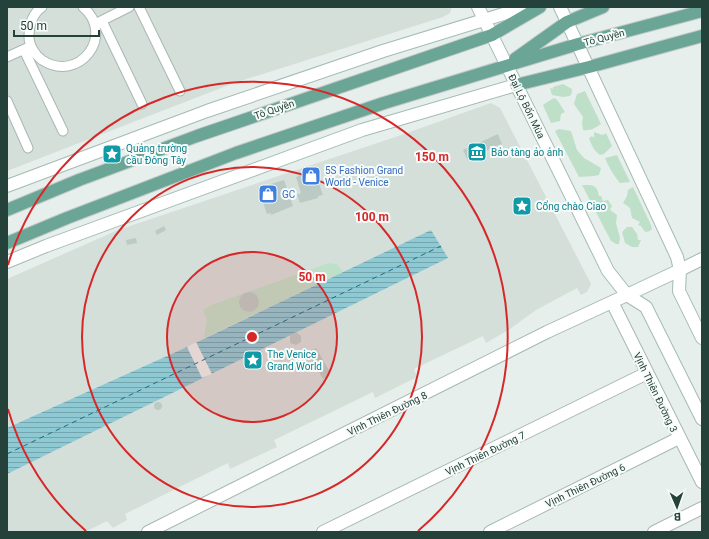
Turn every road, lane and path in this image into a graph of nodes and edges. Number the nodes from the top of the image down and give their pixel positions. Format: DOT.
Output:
graph roads {
  1 [pos="42,7"];
  2 [pos="83,7"];
  3 [pos="130,7"];
  4 [pos="139,7"];
  5 [pos="478,7"];
  6 [pos="526,7"];
  7 [pos="540,7"];
  8 [pos="560,7"];
  9 [pos="603,7"];
  10 [pos="702,11"];
  11 [pos="484,20"];
  12 [pos="567,22"];
  13 [pos="98,23"];
  14 [pos="492,35"];
  15 [pos="702,36"];
  16 [pos="578,44"];
  17 [pos="28,48"];
  18 [pos="7,57"];
  19 [pos="506,65"];
  20 [pos="589,68"];
  21 [pos="516,86"];
  22 [pos="180,91"];
  23 [pos="7,101"];
  24 [pos="142,104"];
  25 [pos="63,131"];
  26 [pos="28,148"];
  27 [pos="7,186"];
  28 [pos="7,210"];
  29 [pos="7,243"];
  30 [pos="702,259"];
  31 [pos="7,262"];
  32 [pos="680,270"];
  33 [pos="627,295"];
  34 [pos="612,302"];
  35 [pos="702,338"];
  36 [pos="647,374"];
  37 [pos="702,419"];
  38 [pos="679,438"];
  39 [pos="702,482"];
  40 [pos="702,508"];
  41 [pos="677,527"];
  42 [pos="148,532"];
  43 [pos="323,532"];
  44 [pos="490,532"];
  45 [pos="654,532"];
  1 -- 17 [label="street"];
  2 -- 13 [label="street"];
  3 -- 13 [label="street"];
  4 -- 22 [label="street"];
  5 -- 11 [label="main road, Đại Lộ Bốn Mùa"];
  6 -- 11 [label="main road"];
  7 -- 14 [label="main road, Tô Quyền"];
  8 -- 12 [label="main road"];
  9 -- 12 [label="main road, Tô Quyền"];
  10 -- 16 [label="main road, Tô Quyền"];
  11 -- 14 [label="main road, Đại Lộ Bốn Mùa"];
  11 -- 27 [label="main road"];
  12 -- 16 [label="main road"];
  12 -- 19 [label="main road, Tô Quyền"];
  13 -- 17 [label="street"];
  13 -- 24 [label="street"];
  14 -- 19 [label="main road, Đại Lộ Bốn Mùa"];
  14 -- 28 [label="main road, Tô Quyền"];
  15 -- 20 [label="main road"];
  16 -- 19 [label="main road, Tô Quyền"];
  16 -- 20 [label="main road"];
  17 -- 18 [label="street"];
  17 -- 25 [label="street"];
  19 -- 21 [label="main road, Đại Lộ Bốn Mùa"];
  19 -- 29 [label="main road, Tô Quyền"];
  20 -- 21 [label="main road"];
  20 -- 32 [label="main road"];
  21 -- 31 [label="main road"];
  21 -- 33 [label="main road, Đại Lộ Bốn Mùa"];
  23 -- 26 [label="street"];
  30 -- 32 [label="main road"];
  32 -- 33 [label="main road"];
  32 -- 35 [label="main road"];
  33 -- 34 [label="main road, Vịnh Thiên Đường 8"];
  33 -- 37 [label="main road, Đại Lộ Bốn Mùa"];
  34 -- 36 [label="main road, Vịnh Thiên Đường 3"];
  34 -- 42 [label="main road, Vịnh Thiên Đường 8"];
  36 -- 38 [label="main road, Vịnh Thiên Đường 3"];
  36 -- 43 [label="main road, Vịnh Thiên Đường 7"];
  38 -- 39 [label="main road, Vịnh Thiên Đường 3"];
  38 -- 44 [label="main road, Vịnh Thiên Đường 6"];
  40 -- 41 [label="main road"];
  41 -- 45 [label="main road"];
}
